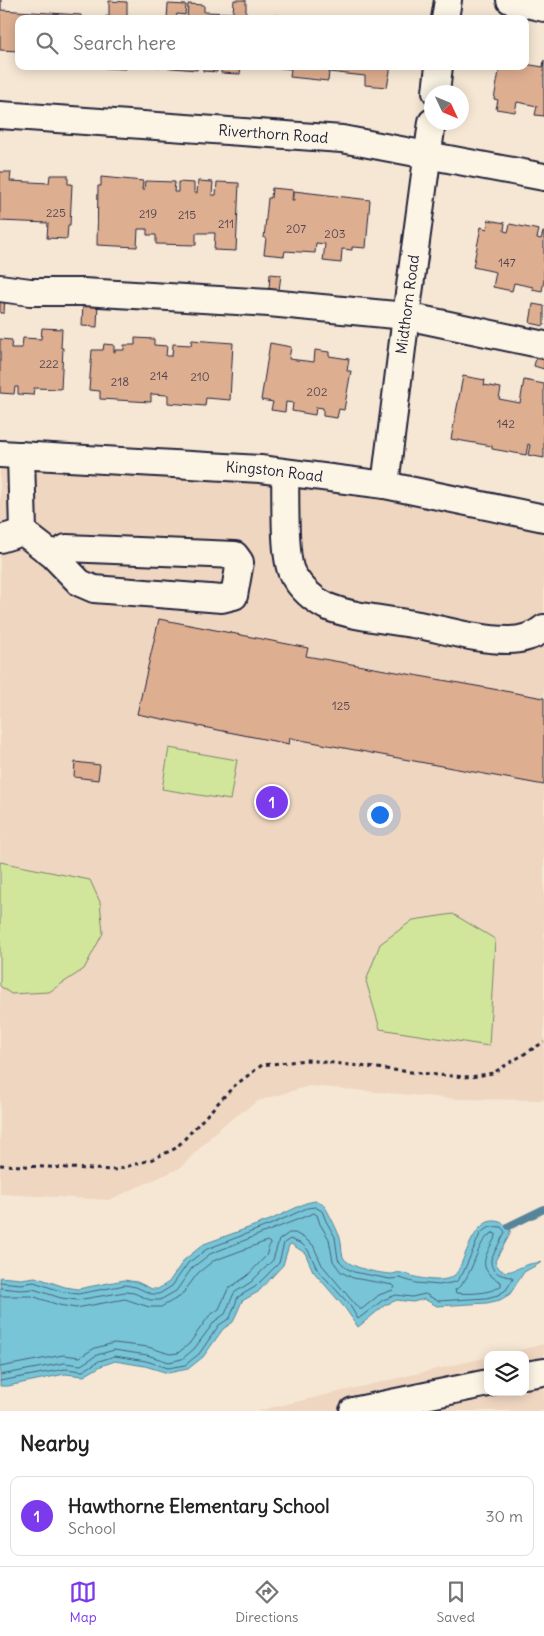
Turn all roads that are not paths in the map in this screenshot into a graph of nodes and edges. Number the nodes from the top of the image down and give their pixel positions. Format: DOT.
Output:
graph roads {
  1 [pos="448,0"];
  2 [pos="510,0"];
  3 [pos="544,8"];
  4 [pos="446,15"];
  5 [pos="439,70"];
  6 [pos="437,85"];
  7 [pos="0,115"];
  8 [pos="431,130"];
  9 [pos="428,155"];
  10 [pos="544,177"];
  11 [pos="0,288"];
  12 [pos="406,316"];
  13 [pos="544,345"];
  14 [pos="11,454"];
  15 [pos="285,473"];
  16 [pos="385,485"];
  17 [pos="544,518"];
  18 [pos="11,535"];
  19 [pos="60,552"];
  20 [pos="544,628"];
  21 [pos="544,1372"];
  22 [pos="529,1375"];
  23 [pos="484,1384"];
  24 [pos="353,1411"];
  1 -- 4 [label="street"];
  2 -- 3 [label="street"];
  5 -- 6 [label="street"];
  7 -- 9 [label="street, Riverthorn Road"];
  8 -- 9 [label="street, Midthorn Road"];
  9 -- 10 [label="street, Riverthorn Road"];
  9 -- 12 [label="street, Midthorn Road"];
  11 -- 12 [label="street"];
  12 -- 13 [label="street"];
  12 -- 16 [label="street, Midthorn Road"];
  14 -- 15 [label="street, Kingston Road"];
  14 -- 18 [label="street"];
  15 -- 16 [label="street, Kingston Road"];
  15 -- 20 [label="street"];
  16 -- 17 [label="street, Kingston Road"];
  18 -- 19 [label="street"];
  19 -- 19 [label="street"];
  21 -- 22 [label="street"];
  23 -- 24 [label="street"];
}
